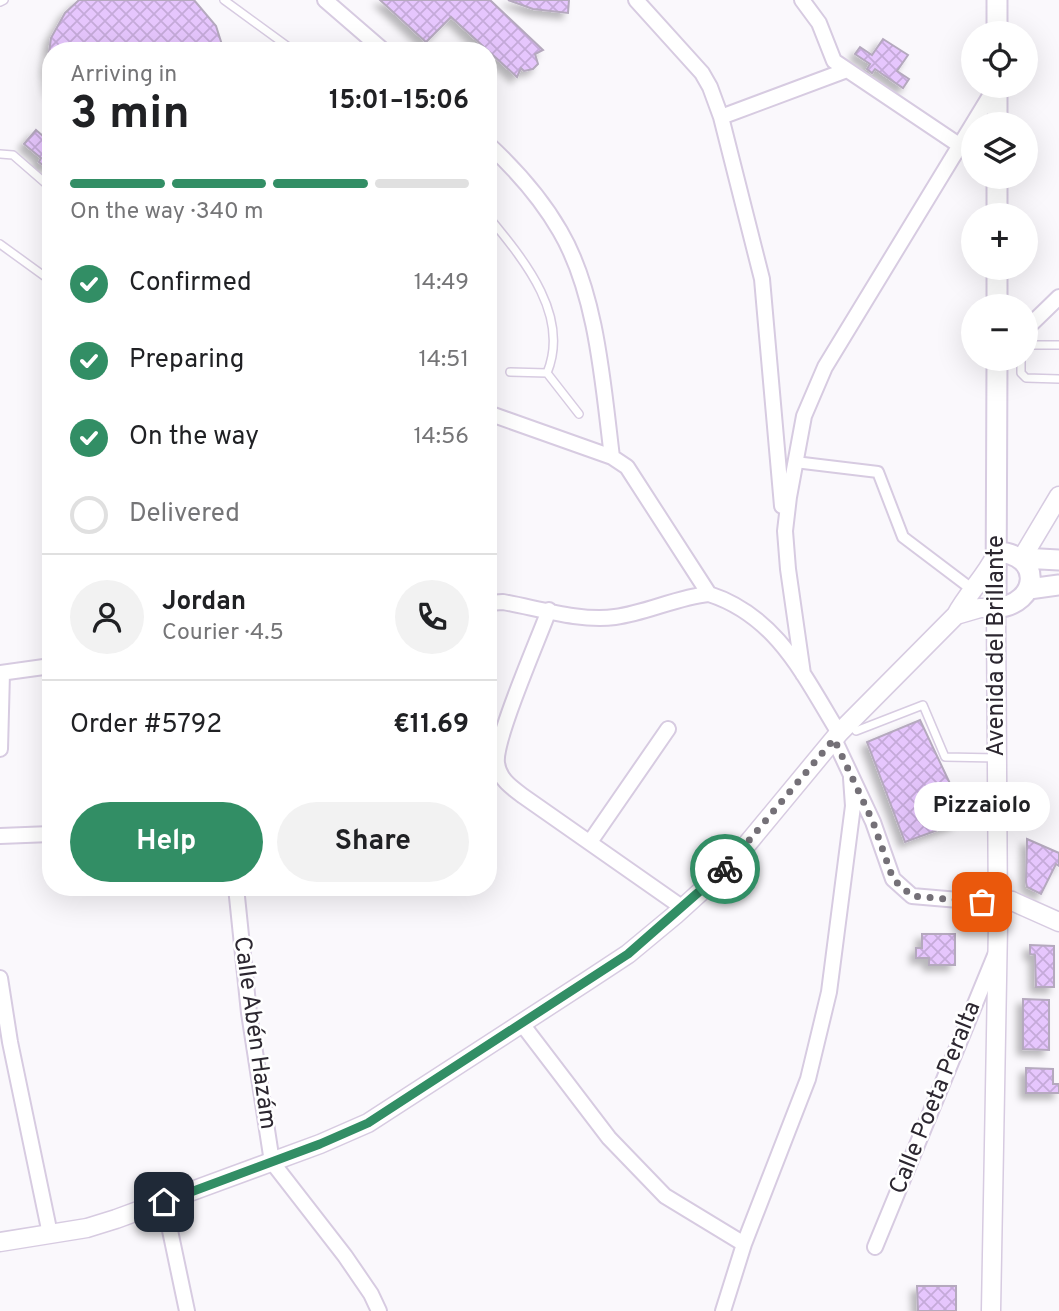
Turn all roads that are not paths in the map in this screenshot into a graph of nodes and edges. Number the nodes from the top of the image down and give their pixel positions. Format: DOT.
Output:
graph roads {
  1 [pos="224,0"];
  2 [pos="325,0"];
  3 [pos="636,0"];
  4 [pos="802,0"];
  5 [pos="997,0"];
  6 [pos="997,21"];
  7 [pos="282,42"];
  8 [pos="374,42"];
  9 [pos="847,70"];
  10 [pos="989,98"];
  11 [pos="721,117"];
  12 [pos="959,145"];
  13 [pos="497,153"];
  14 [pos="0,154"];
  15 [pos="42,180"];
  16 [pos="497,228"];
  17 [pos="0,244"];
  18 [pos="42,274"];
  19 [pos="1059,297"];
  20 [pos="1038,317"];
  21 [pos="1038,345"];
  22 [pos="1059,345"];
  23 [pos="997,371"];
  24 [pos="1021,371"];
  25 [pos="510,372"];
  26 [pos="547,373"];
  27 [pos="1059,379"];
  28 [pos="579,414"];
  29 [pos="497,416"];
  30 [pos="776,434"];
  31 [pos="800,434"];
  32 [pos="612,457"];
  33 [pos="795,462"];
  34 [pos="1059,496"];
  35 [pos="785,531"];
  36 [pos="998,552"];
  37 [pos="1022,558"];
  38 [pos="1059,560"];
  39 [pos="1059,585"];
  40 [pos="1029,589"];
  41 [pos="973,590"];
  42 [pos="709,594"];
  43 [pos="497,602"];
  44 [pos="996,608"];
  45 [pos="550,610"];
  46 [pos="956,615"];
  47 [pos="42,667"];
  48 [pos="1,673"];
  49 [pos="803,674"];
  50 [pos="668,730"];
  51 [pos="841,731"];
  52 [pos="0,749"];
  53 [pos="997,758"];
  54 [pos="851,778"];
  55 [pos="42,835"];
  56 [pos="0,836"];
  57 [pos="590,842"];
  58 [pos="237,896"];
  59 [pos="998,899"];
  60 [pos="683,908"];
  61 [pos="1059,922"];
  62 [pos="998,948"];
  63 [pos="0,978"];
  64 [pos="522,1024"];
  65 [pos="5,1041"];
  66 [pos="272,1162"];
  67 [pos="164,1202"];
  68 [pos="50,1234"];
  69 [pos="0,1242"];
  70 [pos="744,1244"];
  71 [pos="875,1247"];
  72 [pos="187,1311"];
  73 [pos="379,1311"];
  74 [pos="723,1311"];
  75 [pos="991,1311"];
  1 -- 7 [label="lane"];
  2 -- 8 [label="street"];
  3 -- 11 [label="street"];
  4 -- 9 [label="street"];
  5 -- 6 [label="main road"];
  9 -- 11 [label="street"];
  9 -- 12 [label="street"];
  10 -- 12 [label="street"];
  11 -- 30 [label="street"];
  12 -- 31 [label="street"];
  13 -- 32 [label="street"];
  14 -- 15 [label="lane"];
  16 -- 26 [label="lane"];
  17 -- 18 [label="lane"];
  19 -- 20 [label="street"];
  21 -- 22 [label="lane"];
  23 -- 36 [label="main road, Avenida del Brillante"];
  24 -- 27 [label="lane"];
  25 -- 26 [label="lane"];
  26 -- 28 [label="lane"];
  29 -- 32 [label="street"];
  30 -- 31 [label="street"];
  30 -- 35 [label="street"];
  31 -- 33 [label="street"];
  32 -- 42 [label="street"];
  33 -- 35 [label="street"];
  33 -- 41 [label="street"];
  34 -- 37 [label="street"];
  35 -- 49 [label="street"];
  36 -- 37 [label="main road"];
  36 -- 41 [label="street"];
  36 -- 44 [label="main road, Avenida del Brillante"];
  37 -- 38 [label="main road"];
  37 -- 40 [label="main road"];
  39 -- 40 [label="main road"];
  40 -- 44 [label="main road"];
  41 -- 46 [label="street"];
  42 -- 45 [label="street"];
  42 -- 49 [label="street"];
  43 -- 45 [label="street"];
  44 -- 46 [label="street"];
  44 -- 53 [label="street, Avenida del Brillante"];
  45 -- 57 [label="street"];
  46 -- 51 [label="street"];
  47 -- 48 [label="street"];
  48 -- 52 [label="street"];
  49 -- 51 [label="street"];
  50 -- 57 [label="street"];
  51 -- 53 [label="lane"];
  51 -- 54 [label="street"];
  51 -- 60 [label="street"];
  53 -- 59 [label="street, Avenida del Brillante"];
  54 -- 59 [label="street"];
  54 -- 70 [label="street"];
  55 -- 56 [label="street"];
  57 -- 60 [label="street"];
  58 -- 66 [label="street, Calle Abén Hazám"];
  59 -- 61 [label="street"];
  59 -- 62 [label="street, Avenida del Brillante"];
  60 -- 64 [label="street"];
  62 -- 71 [label="street, Calle Poeta Peralta"];
  62 -- 75 [label="street, Avenida del Brillante"];
  63 -- 65 [label="street"];
  64 -- 66 [label="street"];
  64 -- 70 [label="street"];
  65 -- 68 [label="street"];
  66 -- 67 [label="street"];
  66 -- 73 [label="street, Calle Abén Hazám"];
  67 -- 68 [label="street"];
  67 -- 72 [label="street"];
  68 -- 69 [label="street"];
  70 -- 74 [label="street"];
}
